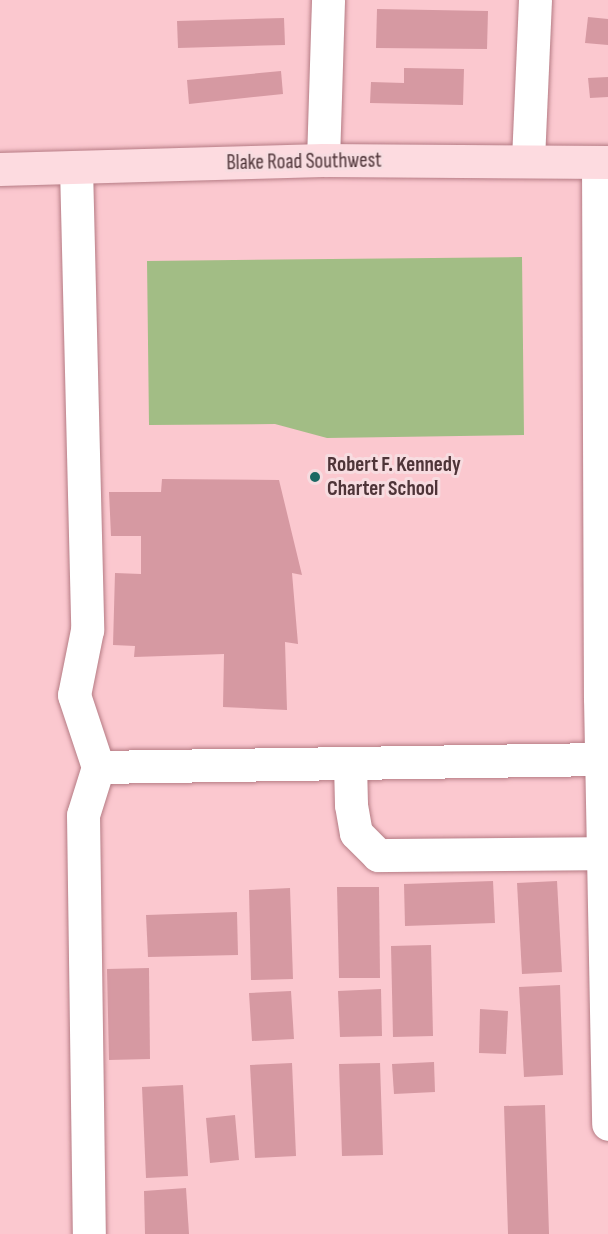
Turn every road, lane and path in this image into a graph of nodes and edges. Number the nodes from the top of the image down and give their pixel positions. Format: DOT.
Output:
graph roads {
  1 [pos="327,0"];
  2 [pos="535,0"];
  3 [pos="323,160"];
  4 [pos="528,160"];
  5 [pos="603,162"];
  6 [pos="76,167"];
  7 [pos="0,169"];
  8 [pos="602,759"];
  9 [pos="350,763"];
  10 [pos="98,767"];
  11 [pos="603,853"];
  12 [pos="608,1124"];
  13 [pos="89,1234"];
  1 -- 3 [label="street"];
  2 -- 4 [label="street"];
  3 -- 4 [label="main road, Blake Road Southwest"];
  3 -- 6 [label="main road, Blake Road Southwest"];
  4 -- 5 [label="main road, Blake Road Southwest"];
  5 -- 8 [label="street"];
  6 -- 7 [label="main road, Blake Road Southwest"];
  6 -- 10 [label="street"];
  8 -- 9 [label="street"];
  8 -- 11 [label="street"];
  9 -- 10 [label="street"];
  9 -- 11 [label="street"];
  10 -- 13 [label="street"];
  11 -- 12 [label="street"];
}
